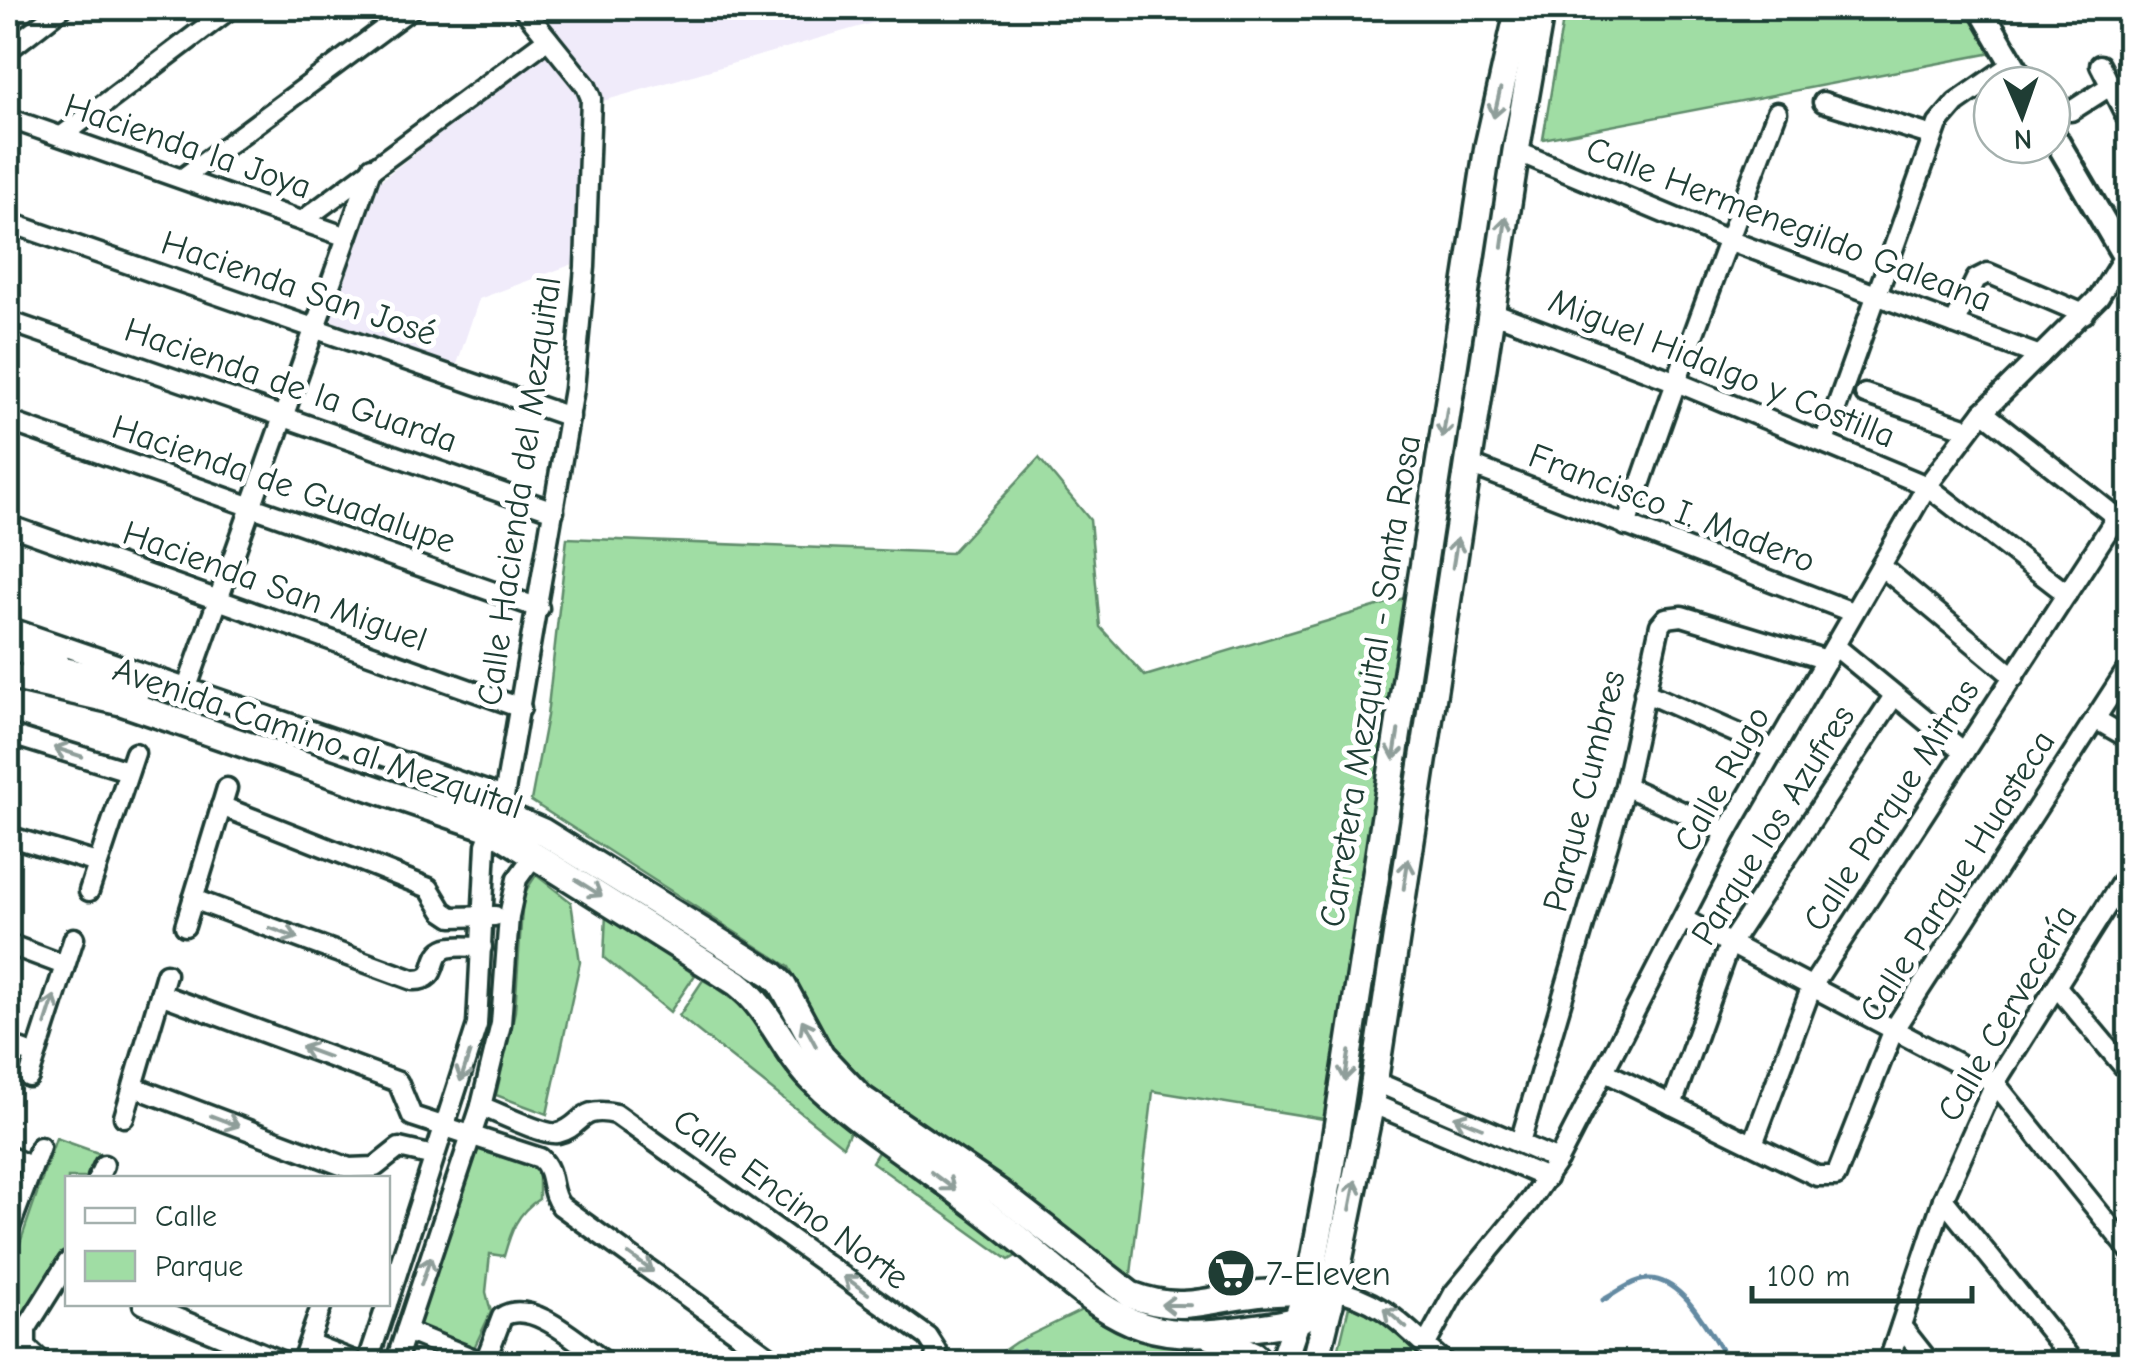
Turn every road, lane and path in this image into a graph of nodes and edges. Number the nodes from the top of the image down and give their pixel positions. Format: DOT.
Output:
graph roads {
  1 [pos="62,8"];
  2 [pos="230,8"];
  3 [pos="412,8"];
  4 [pos="523,8"];
  5 [pos="1518,8"];
  6 [pos="1541,8"];
  7 [pos="1980,8"];
  8 [pos="548,39"];
  9 [pos="8,50"];
  10 [pos="2012,64"];
  11 [pos="2100,64"];
  12 [pos="2130,80"];
  13 [pos="2110,86"];
  14 [pos="1822,102"];
  15 [pos="2072,110"];
  16 [pos="1777,112"];
  17 [pos="8,118"];
  18 [pos="2130,124"];
  19 [pos="62,136"];
  20 [pos="1933,136"];
  21 [pos="1516,151"];
  22 [pos="2070,165"];
  23 [pos="372,167"];
  24 [pos="183,178"];
  25 [pos="302,220"];
  26 [pos="8,222"];
  27 [pos="347,237"];
  28 [pos="1728,240"];
  29 [pos="2126,262"];
  30 [pos="1876,295"];
  31 [pos="1492,312"];
  32 [pos="2084,314"];
  33 [pos="8,320"];
  34 [pos="1954,324"];
  35 [pos="315,328"];
  36 [pos="2040,356"];
  37 [pos="1674,381"];
  38 [pos="1865,394"];
  39 [pos="1983,412"];
  40 [pos="570,417"];
  41 [pos="284,418"];
  42 [pos="8,422"];
  43 [pos="1968,430"];
  44 [pos="1824,442"];
  45 [pos="1468,464"];
  46 [pos="1928,486"];
  47 [pos="254,506"];
  48 [pos="554,510"];
  49 [pos="2123,523"];
  50 [pos="8,525"];
  51 [pos="1626,526"];
  52 [pos="1881,566"];
  53 [pos="2067,594"];
  54 [pos="220,600"];
  55 [pos="539,608"];
  56 [pos="1852,612"];
  57 [pos="8,627"];
  58 [pos="8,648"];
  59 [pos="1831,653"];
  60 [pos="8,660"];
  61 [pos="2130,665"];
  62 [pos="8,676"];
  63 [pos="92,676"];
  64 [pos="2014,677"];
  65 [pos="186,690"];
  66 [pos="1644,692"];
  67 [pos="1894,696"];
  68 [pos="521,708"];
  69 [pos="2095,720"];
  70 [pos="8,734"];
  71 [pos="2130,739"];
  72 [pos="1775,750"];
  73 [pos="1964,752"];
  74 [pos="135,753"];
  75 [pos="128,772"];
  76 [pos="1625,786"];
  77 [pos="499,813"];
  78 [pos="1727,832"];
  79 [pos="8,836"];
  80 [pos="536,854"];
  81 [pos="98,862"];
  82 [pos="2128,874"];
  83 [pos="89,891"];
  84 [pos="193,899"];
  85 [pos="483,916"];
  86 [pos="509,916"];
  87 [pos="1683,919"];
  88 [pos="185,926"];
  89 [pos="74,938"];
  90 [pos="8,944"];
  91 [pos="1729,945"];
  92 [pos="482,947"];
  93 [pos="64,966"];
  94 [pos="166,974"];
  95 [pos="1812,986"];
  96 [pos="2058,987"];
  97 [pos="160,994"];
  98 [pos="1894,1029"];
  99 [pos="8,1045"];
  100 [pos="35,1055"];
  101 [pos="1605,1072"];
  102 [pos="2130,1074"];
  103 [pos="28,1076"];
  104 [pos="1994,1084"];
  105 [pos="134,1086"];
  106 [pos="1373,1092"];
  107 [pos="1672,1105"];
  108 [pos="481,1106"];
  109 [pos="1433,1107"];
  110 [pos="124,1117"];
  111 [pos="445,1125"];
  112 [pos="1426,1126"];
  113 [pos="472,1134"];
  114 [pos="1520,1142"];
  115 [pos="1753,1144"];
  116 [pos="40,1147"];
  117 [pos="8,1156"];
  118 [pos="434,1156"];
  119 [pos="1558,1160"];
  120 [pos="32,1167"];
  121 [pos="1547,1178"];
  122 [pos="1943,1199"];
  123 [pos="8,1232"];
  124 [pos="2130,1250"];
  125 [pos="65,1270"];
  126 [pos="1307,1290"];
  127 [pos="390,1293"];
  128 [pos="1332,1297"];
  129 [pos="149,1306"];
  130 [pos="321,1306"];
  131 [pos="386,1306"];
  132 [pos="1298,1321"];
  133 [pos="1901,1326"];
  134 [pos="406,1332"];
  135 [pos="1206,1335"];
  136 [pos="309,1343"];
  137 [pos="1424,1346"];
  138 [pos="367,1359"];
  139 [pos="400,1362"];
  140 [pos="484,1363"];
  141 [pos="44,1364"];
  142 [pos="288,1364"];
  143 [pos="301,1364"];
  144 [pos="608,1364"];
  145 [pos="780,1364"];
  146 [pos="933,1364"];
  147 [pos="1262,1364"];
  148 [pos="1282,1364"];
  149 [pos="1315,1364"];
  150 [pos="1446,1364"];
  151 [pos="1888,1364"];
  152 [pos="1931,1364"];
  153 [pos="2076,1364"];
  1 -- 9 [label="street"];
  2 -- 19 [label="street"];
  3 -- 24 [label="street"];
  4 -- 8 [label="street"];
  5 -- 126 [label="main road, Carretera Mezquital - Santa Rosa, one-way"];
  6 -- 21 [label="main road, Carretera Mezquital - Santa Rosa"];
  7 -- 10 [label="street"];
  8 -- 23 [label="street"];
  8 -- 40 [label="street, Calle Hacienda del Mezquital"];
  10 -- 20 [label="street"];
  11 -- 13 [label="street"];
  12 -- 13 [label="street"];
  13 -- 15 [label="street"];
  13 -- 18 [label="street"];
  14 -- 20 [label="street"];
  16 -- 28 [label="street"];
  17 -- 19 [label="street, Hacienda la Joya"];
  19 -- 24 [label="street, Hacienda la Joya"];
  20 -- 30 [label="street"];
  21 -- 28 [label="street, Calle Hermenegildo Galeana"];
  31 -- 21 [label="main road, Carretera Mezquital - Santa Rosa, one-way"];
  22 -- 29 [label="street"];
  23 -- 25 [label="street"];
  23 -- 27 [label="street"];
  24 -- 25 [label="street, Hacienda la Joya"];
  25 -- 27 [label="street, Hacienda la Joya"];
  26 -- 35 [label="street, Hacienda San José"];
  27 -- 35 [label="street"];
  28 -- 30 [label="street, Calle Hermenegildo Galeana"];
  28 -- 37 [label="street"];
  29 -- 32 [label="street, Calle Rugo"];
  30 -- 34 [label="street, Calle Hermenegildo Galeana"];
  30 -- 44 [label="street"];
  31 -- 37 [label="street, Miguel Hidalgo y Costilla"];
  31 -- 45 [label="main road, Carretera Mezquital - Santa Rosa"];
  32 -- 34 [label="street"];
  32 -- 36 [label="street, Calle Rugo"];
  33 -- 41 [label="street, Hacienda de la Guarda"];
  34 -- 36 [label="street, Calle Hermenegildo Galeana"];
  35 -- 40 [label="street, Hacienda San José"];
  35 -- 41 [label="street"];
  36 -- 39 [label="street, Calle Rugo"];
  37 -- 44 [label="street, Miguel Hidalgo y Costilla"];
  37 -- 51 [label="street"];
  38 -- 43 [label="street"];
  39 -- 43 [label="street, Calle Rugo"];
  39 -- 49 [label="street"];
  40 -- 48 [label="street, Calle Hacienda del Mezquital"];
  41 -- 47 [label="street"];
  41 -- 48 [label="street, Hacienda de la Guarda"];
  42 -- 47 [label="street, Hacienda de Guadalupe"];
  43 -- 46 [label="street, Calle Rugo"];
  44 -- 46 [label="street, Miguel Hidalgo y Costilla"];
  45 -- 51 [label="street, Francisco I. Madero"];
  106 -- 45 [label="main road, Carretera Mezquital - Santa Rosa, one-way"];
  46 -- 52 [label="street, Calle Rugo"];
  46 -- 53 [label="street, Miguel Hidalgo y Costilla"];
  47 -- 54 [label="street"];
  47 -- 55 [label="street, Hacienda de Guadalupe"];
  48 -- 55 [label="street, Calle Hacienda del Mezquital"];
  49 -- 53 [label="street, Calle Parque Mitras"];
  50 -- 54 [label="street, Hacienda San Miguel"];
  51 -- 56 [label="street, Francisco I. Madero"];
  52 -- 56 [label="street, Calle Rugo"];
  52 -- 64 [label="street"];
  53 -- 64 [label="street, Calle Parque Mitras"];
  54 -- 65 [label="street"];
  54 -- 68 [label="street, Hacienda San Miguel"];
  55 -- 68 [label="street, Calle Hacienda del Mezquital"];
  56 -- 59 [label="street, Calle Rugo"];
  57 -- 65 [label="street"];
  58 -- 63 [label="main road"];
  59 -- 66 [label="street, Parque Cumbres"];
  59 -- 67 [label="street"];
  59 -- 72 [label="street, Calle Rugo"];
  60 -- 63 [label="main road, Avenida Camino al Mezquital"];
  61 -- 69 [label="street, Calle Parque Huasteca"];
  62 -- 77 [label="main road, Avenida Camino al Mezquital"];
  63 -- 77 [label="main road, Avenida Camino al Mezquital"];
  64 -- 73 [label="street, Calle Parque Mitras"];
  65 -- 77 [label="street"];
  66 -- 72 [label="street"];
  66 -- 76 [label="street, Parque Cumbres"];
  67 -- 73 [label="street"];
  67 -- 91 [label="street, Parque los Azufres"];
  68 -- 77 [label="street, Calle Hacienda del Mezquital"];
  69 -- 71 [label="street"];
  69 -- 98 [label="street, Calle Parque Huasteca"];
  75 -- 70 [label="street, one-way"];
  72 -- 78 [label="street, Calle Rugo"];
  73 -- 95 [label="street, Calle Parque Mitras"];
  74 -- 75 [label="street"];
  75 -- 81 [label="street"];
  76 -- 78 [label="street"];
  76 -- 114 [label="street, Parque Cumbres"];
  77 -- 80 [label="main road, Avenida Camino al Mezquital"];
  77 -- 85 [label="street, Calle Hacienda del Mezquital"];
  126 -- 77 [label="main road, Avenida Camino al Mezquital, one-way"];
  78 -- 87 [label="street, Calle Rugo"];
  79 -- 81 [label="street"];
  80 -- 86 [label="street"];
  80 -- 135 [label="main road, Avenida Camino al Mezquital, one-way"];
  81 -- 83 [label="street"];
  82 -- 96 [label="street, Calle Cervecería"];
  84 -- 85 [label="street"];
  84 -- 88 [label="street"];
  84 -- 92 [label="street, one-way"];
  85 -- 86 [label="street"];
  85 -- 92 [label="street, Calle Hacienda del Mezquital"];
  86 -- 108 [label="street"];
  87 -- 91 [label="street"];
  87 -- 101 [label="street, Calle Rugo"];
  89 -- 93 [label="street"];
  90 -- 93 [label="street"];
  91 -- 95 [label="street"];
  91 -- 107 [label="street, Parque los Azufres"];
  92 -- 111 [label="street, Calle Hacienda del Mezquital, one-way"];
  100 -- 93 [label="street, one-way"];
  94 -- 97 [label="street"];
  95 -- 98 [label="street"];
  95 -- 115 [label="street, Calle Parque Mitras"];
  96 -- 102 [label="street"];
  96 -- 104 [label="street, Calle Cervecería"];
  97 -- 105 [label="street"];
  111 -- 97 [label="street, one-way"];
  98 -- 104 [label="street"];
  98 -- 115 [label="street, Calle Parque Huasteca"];
  99 -- 100 [label="street"];
  100 -- 103 [label="street"];
  101 -- 107 [label="street"];
  101 -- 119 [label="street, Calle Rugo"];
  104 -- 122 [label="street, Calle Cervecería"];
  104 -- 124 [label="street"];
  105 -- 110 [label="street"];
  105 -- 118 [label="street, one-way"];
  106 -- 109 [label="street"];
  106 -- 112 [label="street"];
  128 -- 106 [label="main road, Carretera Mezquital - Santa Rosa, one-way"];
  107 -- 115 [label="street"];
  108 -- 113 [label="street"];
  146 -- 108 [label="street, Calle Encino Norte, one-way"];
  109 -- 112 [label="street"];
  114 -- 109 [label="street, one-way"];
  111 -- 113 [label="street"];
  111 -- 118 [label="street, Calle Hacienda del Mezquital"];
  112 -- 121 [label="street"];
  134 -- 113 [label="street, one-way"];
  113 -- 145 [label="street, one-way"];
  114 -- 119 [label="street"];
  116 -- 120 [label="street"];
  117 -- 120 [label="street"];
  118 -- 127 [label="street, Calle Hacienda del Mezquital"];
  119 -- 121 [label="street, Calle Rugo"];
  120 -- 123 [label="street"];
  121 -- 137 [label="street, Calle Rugo"];
  122 -- 133 [label="street, Calle Cervecería"];
  122 -- 153 [label="street"];
  125 -- 141 [label="street"];
  126 -- 128 [label="main road, Avenida Camino al Mezquital"];
  126 -- 132 [label="main road, Carretera Mezquital - Santa Rosa"];
  128 -- 132 [label="main road, Avenida Camino al Mezquital"];
  137 -- 128 [label="street, one-way"];
  128 -- 149 [label="main road, Carretera Mezquital - Santa Rosa"];
  129 -- 142 [label="street"];
  130 -- 136 [label="street"];
  131 -- 138 [label="street, Calle Hacienda del Mezquital"];
  132 -- 135 [label="main road, Avenida Camino al Mezquital"];
  132 -- 148 [label="main road, Carretera Mezquital - Santa Rosa"];
  133 -- 151 [label="street, Calle Cervecería"];
  133 -- 152 [label="street"];
  134 -- 139 [label="street"];
  134 -- 140 [label="street"];
  135 -- 147 [label="main road"];
  136 -- 138 [label="street"];
  136 -- 143 [label="street"];
  137 -- 150 [label="street"];
  138 -- 139 [label="street"];
  140 -- 144 [label="street"];
}
